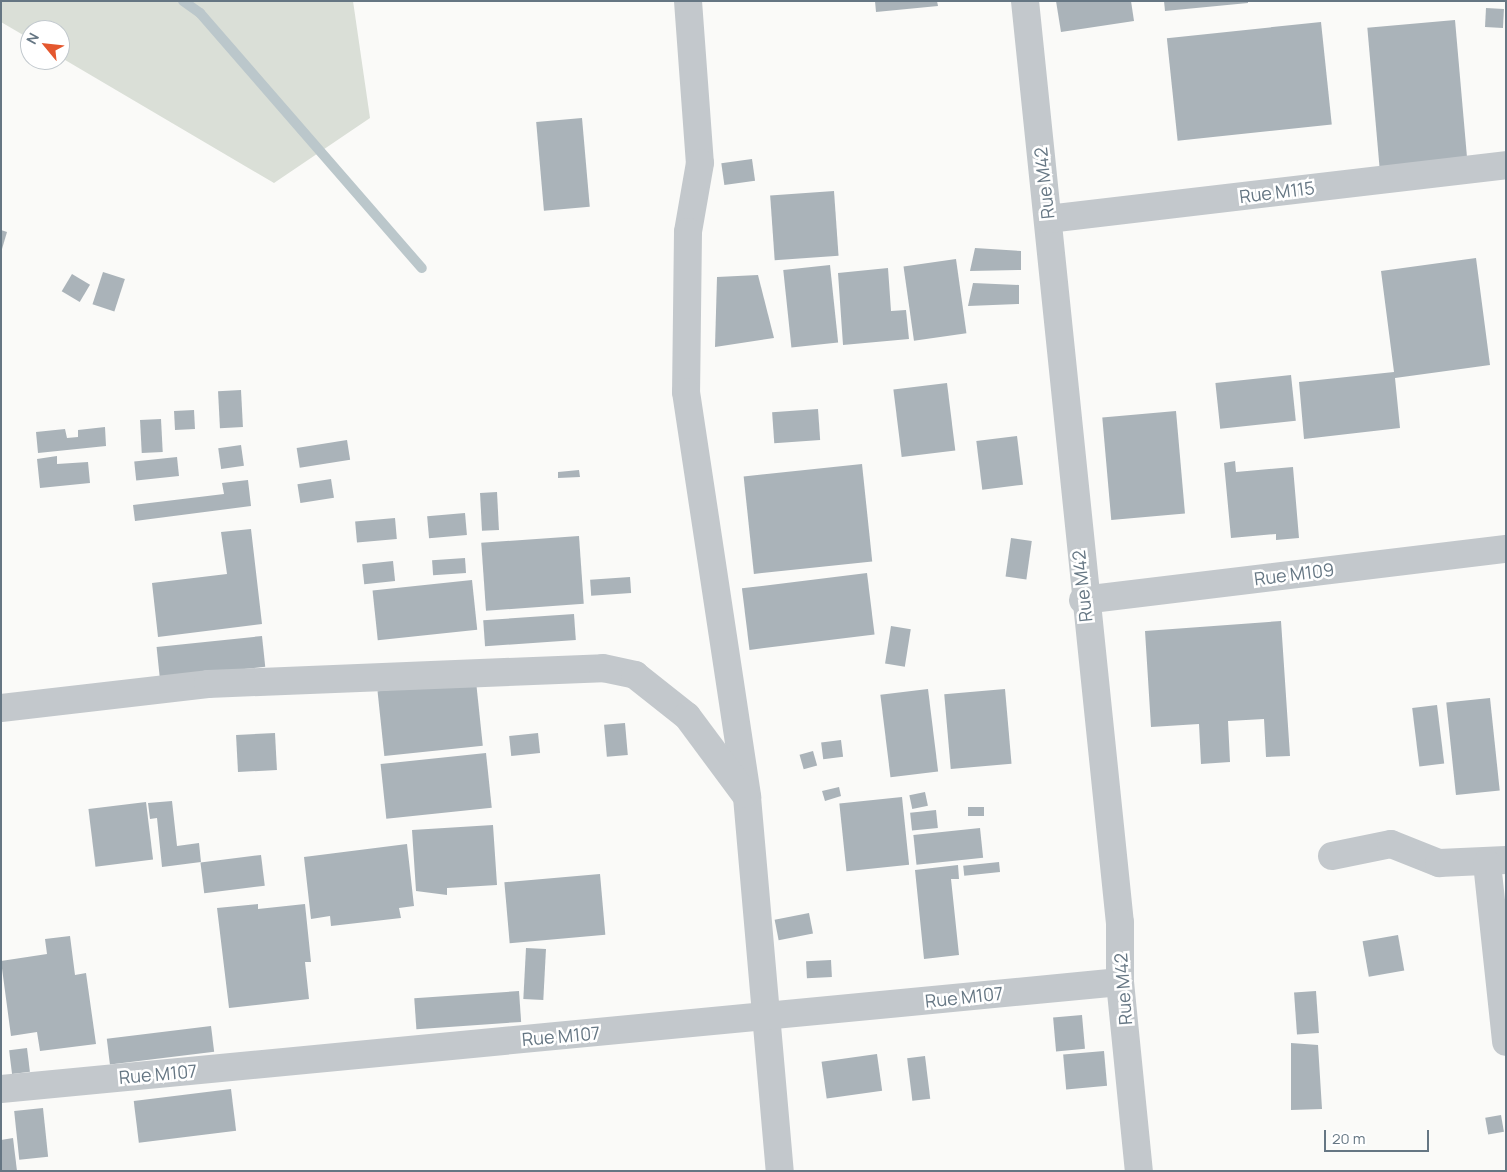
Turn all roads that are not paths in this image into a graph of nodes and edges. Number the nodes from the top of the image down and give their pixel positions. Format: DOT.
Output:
graph roads {
  1 [pos="688,1"];
  2 [pos="1025,1"];
  3 [pos="1506,165"];
  4 [pos="1048,220"];
  5 [pos="1506,549"];
  6 [pos="1083,600"];
  7 [pos="1,708"];
  8 [pos="747,797"];
  9 [pos="1332,856"];
  10 [pos="1496,861"];
  11 [pos="1120,982"];
  12 [pos="764,1016"];
  13 [pos="1506,1042"];
  14 [pos="1,1089"];
  15 [pos="780,1171"];
  16 [pos="1139,1171"];
  1 -- 8 [label="street"];
  2 -- 4 [label="street, Rue M42"];
  3 -- 4 [label="street, Rue M115"];
  4 -- 6 [label="street, Rue M42"];
  5 -- 6 [label="street, Rue M109"];
  6 -- 11 [label="street, Rue M42"];
  7 -- 8 [label="street"];
  8 -- 12 [label="street"];
  9 -- 10 [label="street"];
  10 -- 13 [label="street"];
  11 -- 12 [label="street, Rue M107"];
  11 -- 16 [label="street, Rue M42"];
  12 -- 14 [label="street, Rue M107"];
  12 -- 15 [label="street"];
}
